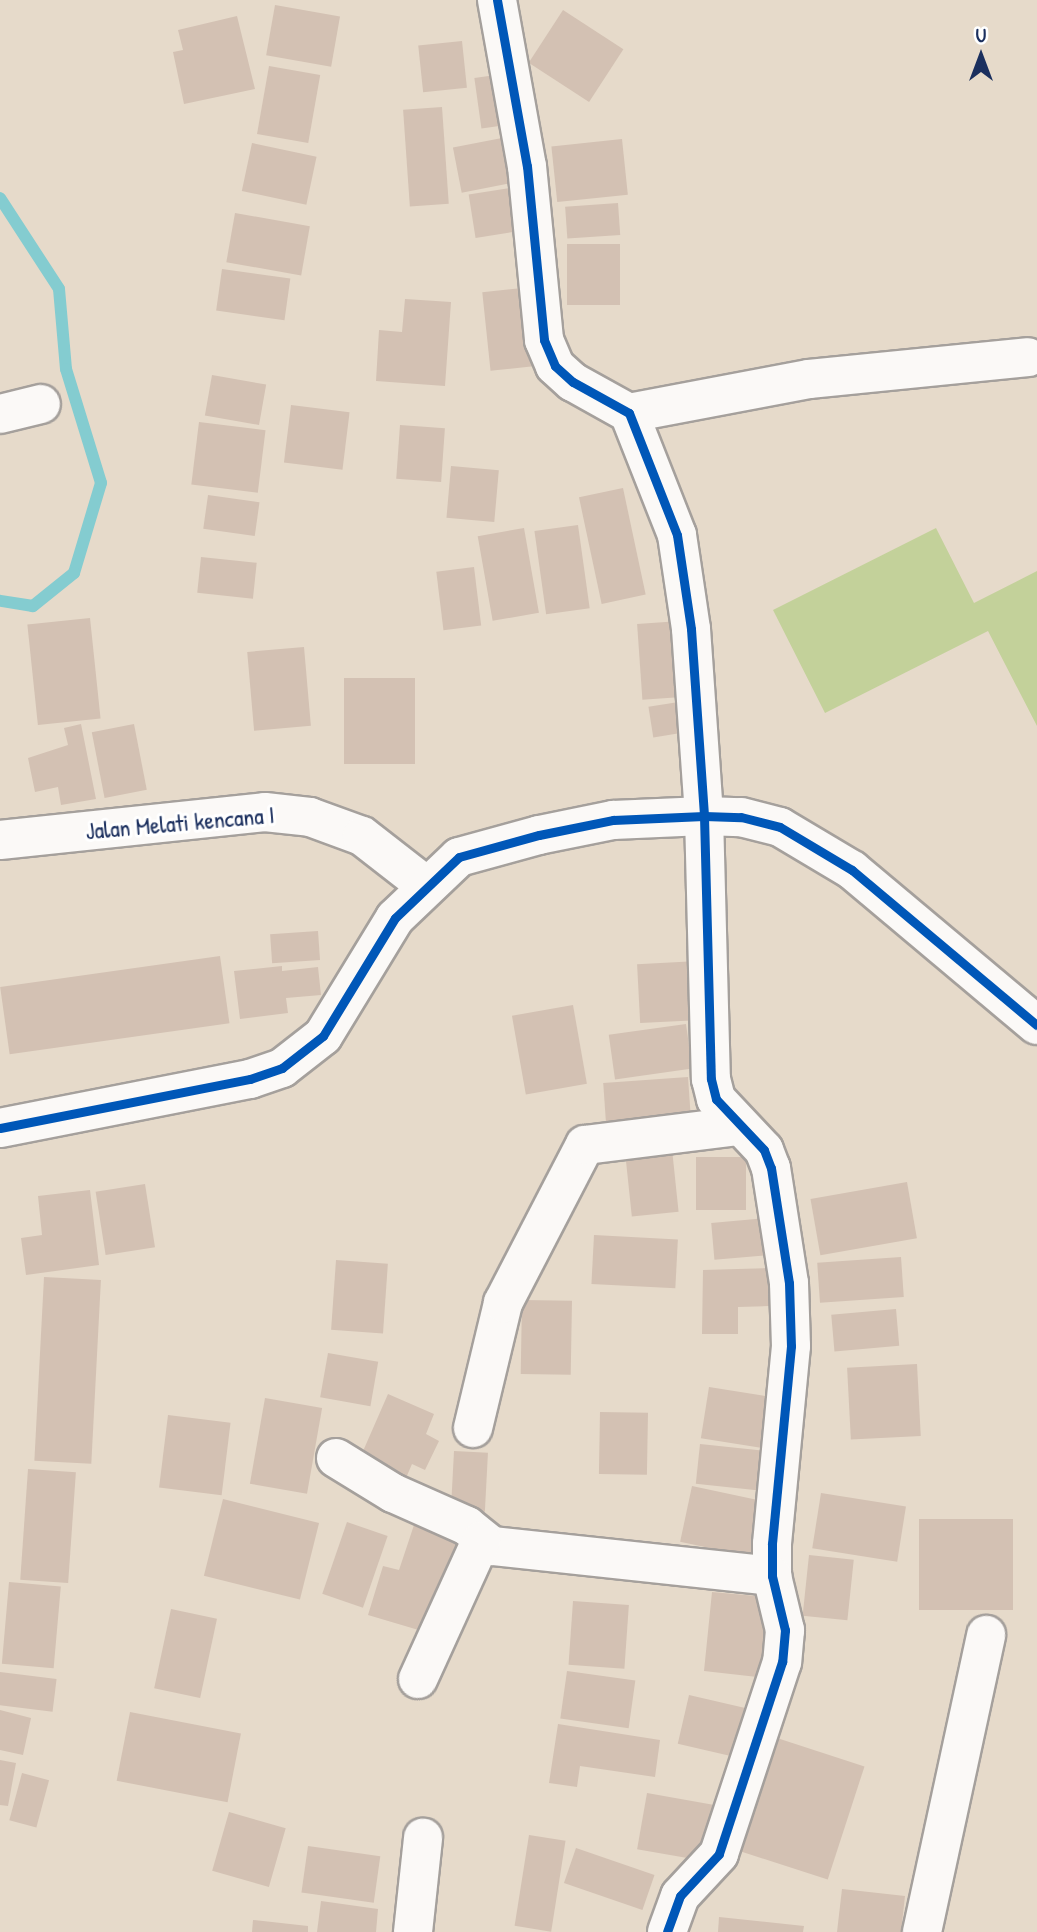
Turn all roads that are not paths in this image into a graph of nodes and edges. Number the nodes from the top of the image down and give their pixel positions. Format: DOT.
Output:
graph roads {
  1 [pos="497,0"];
  2 [pos="1028,357"];
  3 [pos="41,404"];
  4 [pos="629,413"];
  5 [pos="0,414"];
  6 [pos="704,816"];
  7 [pos="0,840"];
  8 [pos="425,885"];
  9 [pos="1037,1025"];
  10 [pos="738,1126"];
  11 [pos="0,1128"];
  12 [pos="473,1429"];
  13 [pos="336,1458"];
  14 [pos="481,1541"];
  15 [pos="772,1576"];
  16 [pos="986,1635"];
  17 [pos="418,1679"];
  18 [pos="423,1838"];
  19 [pos="413,1932"];
  20 [pos="667,1932"];
  21 [pos="922,1932"];
  1 -- 4 [label="street"];
  2 -- 4 [label="street"];
  3 -- 5 [label="street"];
  4 -- 6 [label="street"];
  6 -- 8 [label="street"];
  6 -- 9 [label="street"];
  6 -- 10 [label="street"];
  7 -- 8 [label="street, Jalan Melati kencana I"];
  8 -- 11 [label="street"];
  10 -- 12 [label="street"];
  10 -- 15 [label="street"];
  13 -- 14 [label="street"];
  14 -- 15 [label="street"];
  14 -- 17 [label="street"];
  15 -- 20 [label="street"];
  16 -- 21 [label="street"];
  18 -- 19 [label="street"];
}
